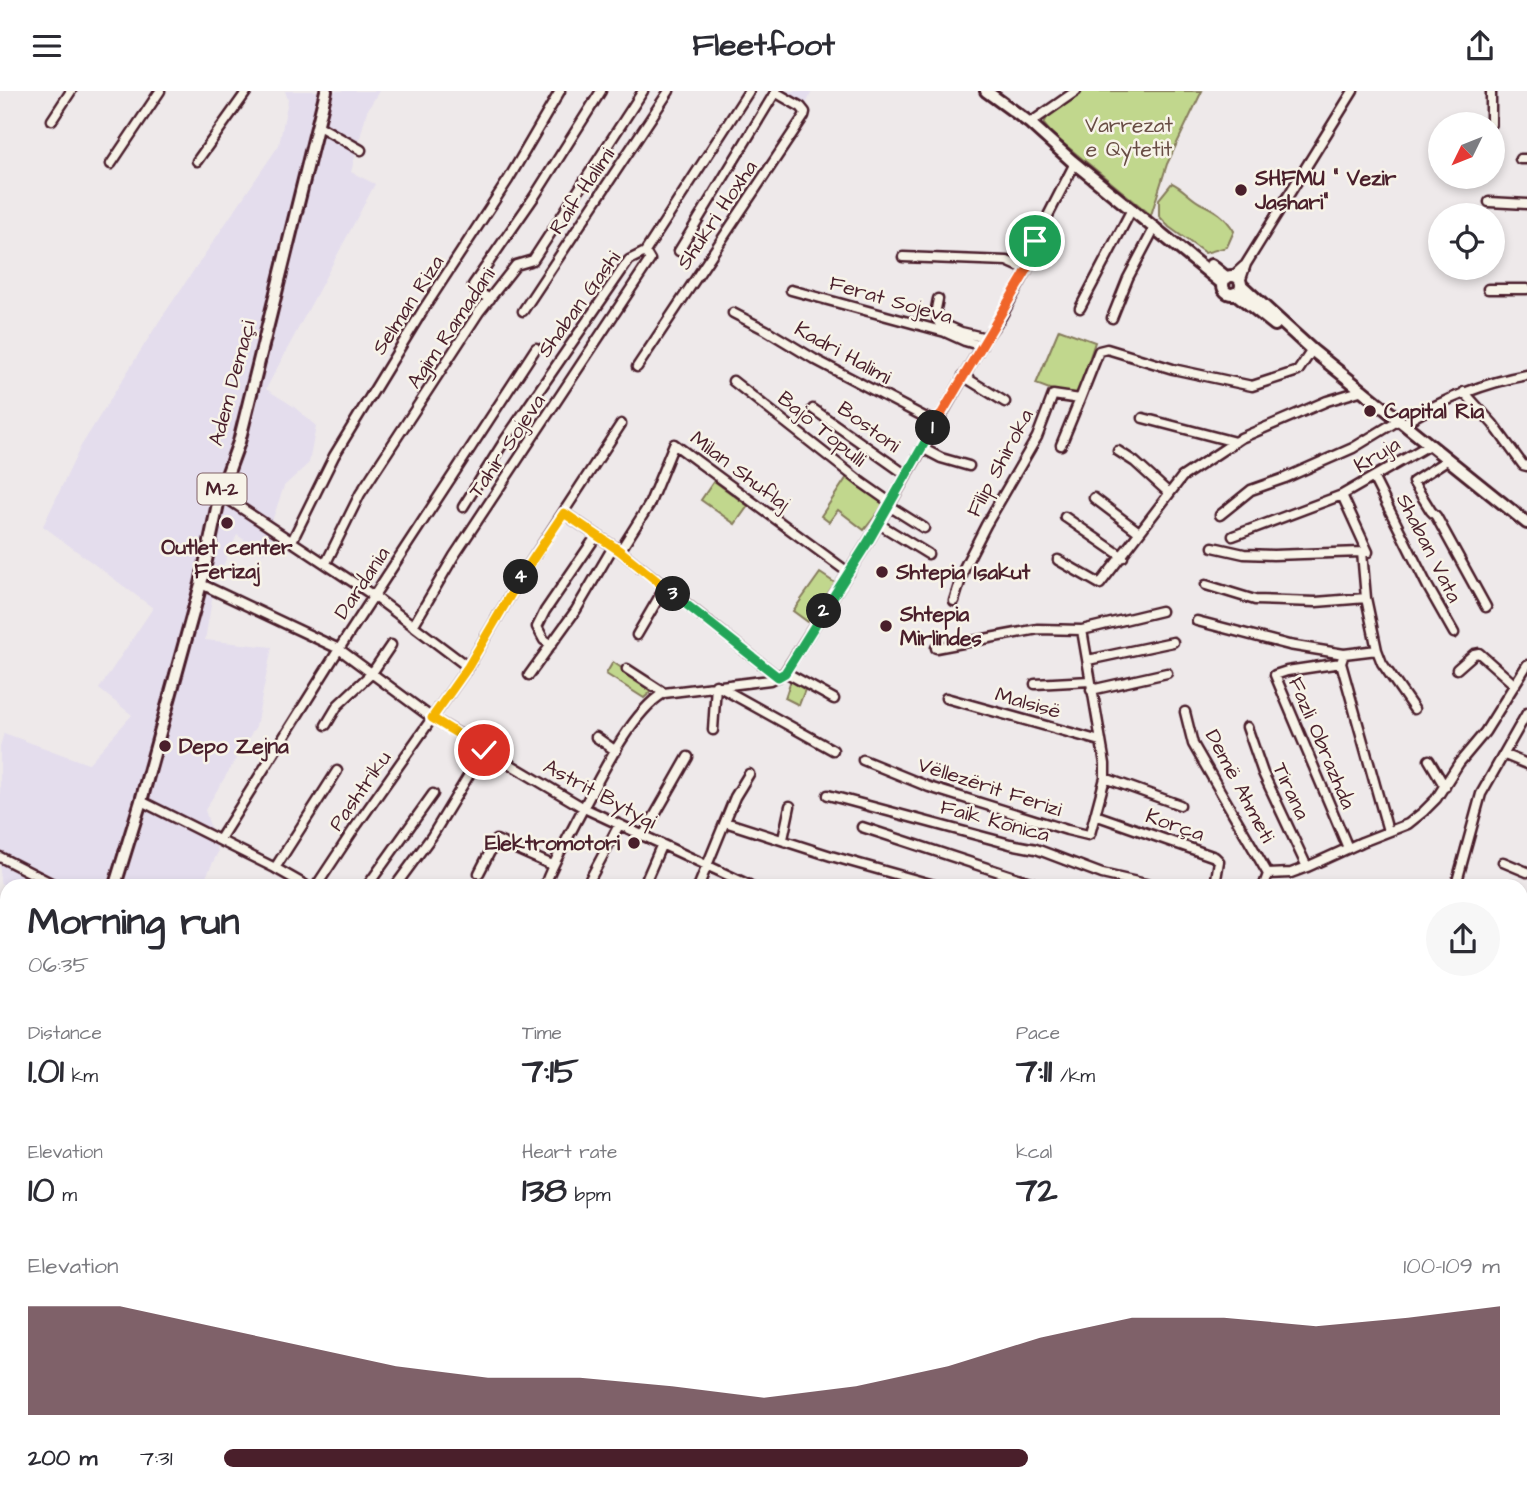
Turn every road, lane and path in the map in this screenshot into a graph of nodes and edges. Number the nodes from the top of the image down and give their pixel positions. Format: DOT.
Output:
graph roads {
  1 [pos="71,91"];
  2 [pos="160,91"];
  3 [pos="247,91"];
  4 [pos="326,91"];
  5 [pos="560,91"];
  6 [pos="601,91"];
  7 [pos="643,91"];
  8 [pos="669,91"];
  9 [pos="750,91"];
  10 [pos="775,91"];
  11 [pos="986,91"];
  12 [pos="1076,91"];
  13 [pos="1353,91"];
  14 [pos="1491,91"];
  15 [pos="1492,112"];
  16 [pos="52,120"];
  17 [pos="1030,123"];
  18 [pos="317,125"];
  19 [pos="361,150"];
  20 [pos="197,161"];
  21 [pos="1075,163"];
  22 [pos="111,164"];
  23 [pos="1489,202"];
  24 [pos="1527,204"];
  25 [pos="1132,209"];
  26 [pos="1157,229"];
  27 [pos="679,251"];
  28 [pos="645,252"];
  29 [pos="903,257"];
  30 [pos="1027,270"];
  31 [pos="1233,283"];
  32 [pos="1488,289"];
  33 [pos="1527,289"];
  34 [pos="791,290"];
  35 [pos="490,299"];
  36 [pos="938,299"];
  37 [pos="1080,308"];
  38 [pos="523,311"];
  39 [pos="733,313"];
  40 [pos="1112,318"];
  41 [pos="984,342"];
  42 [pos="536,348"];
  43 [pos="1312,350"];
  44 [pos="637,367"];
  45 [pos="1527,375"];
  46 [pos="963,376"];
  47 [pos="733,381"];
  48 [pos="1363,390"];
  49 [pos="1464,392"];
  50 [pos="1080,399"];
  51 [pos="1005,402"];
  52 [pos="813,409"];
  53 [pos="1143,418"];
  54 [pos="1401,421"];
  55 [pos="936,423"];
  56 [pos="621,424"];
  57 [pos="1235,442"];
  58 [pos="1061,445"];
  59 [pos="1429,445"];
  60 [pos="922,448"];
  61 [pos="1118,451"];
  62 [pos="1447,460"];
  63 [pos="970,466"];
  64 [pos="1527,466"];
  65 [pos="905,474"];
  66 [pos="1374,479"];
  67 [pos="1169,493"];
  68 [pos="220,494"];
  69 [pos="1342,495"];
  70 [pos="1094,498"];
  71 [pos="890,504"];
  72 [pos="463,507"];
  73 [pos="564,513"];
  74 [pos="1220,515"];
  75 [pos="1065,517"];
  76 [pos="1527,523"];
  77 [pos="879,524"];
  78 [pos="924,528"];
  79 [pos="1139,532"];
  80 [pos="597,535"];
  81 [pos="1233,536"];
  82 [pos="292,541"];
  83 [pos="1213,547"];
  84 [pos="616,549"];
  85 [pos="1362,552"];
  86 [pos="928,554"];
  87 [pos="1123,557"];
  88 [pos="1058,560"];
  89 [pos="326,563"];
  90 [pos="849,573"];
  91 [pos="201,584"];
  92 [pos="1206,585"];
  93 [pos="665,587"];
  94 [pos="374,596"];
  95 [pos="1366,597"];
  96 [pos="954,601"];
  97 [pos="1486,607"];
  98 [pos="1161,611"];
  99 [pos="1197,621"];
  100 [pos="413,626"];
  101 [pos="1082,630"];
  102 [pos="1454,633"];
  103 [pos="637,635"];
  104 [pos="1173,642"];
  105 [pos="391,645"];
  106 [pos="551,645"];
  107 [pos="936,648"];
  108 [pos="339,649"];
  109 [pos="1377,650"];
  110 [pos="1344,654"];
  111 [pos="1088,660"];
  112 [pos="1341,663"];
  113 [pos="1527,665"];
  114 [pos="468,667"];
  115 [pos="627,669"];
  116 [pos="1457,669"];
  117 [pos="372,673"];
  118 [pos="1167,673"];
  119 [pos="529,675"];
  120 [pos="781,675"];
  121 [pos="1035,684"];
  122 [pos="716,685"];
  123 [pos="1515,685"];
  124 [pos="1091,686"];
  125 [pos="664,693"];
  126 [pos="946,698"];
  127 [pos="835,699"];
  128 [pos="1414,709"];
  129 [pos="1185,712"];
  130 [pos="1527,713"];
  131 [pos="432,718"];
  132 [pos="326,725"];
  133 [pos="1247,727"];
  134 [pos="713,730"];
  135 [pos="596,737"];
  136 [pos="1100,741"];
  137 [pos="484,750"];
  138 [pos="833,750"];
  139 [pos="616,751"];
  140 [pos="1505,755"];
  141 [pos="688,757"];
  142 [pos="863,760"];
  143 [pos="1429,760"];
  144 [pos="1527,764"];
  145 [pos="337,771"];
  146 [pos="749,774"];
  147 [pos="1105,778"];
  148 [pos="1445,786"];
  149 [pos="433,794"];
  150 [pos="828,795"];
  151 [pos="141,801"];
  152 [pos="1180,804"];
  153 [pos="790,806"];
  154 [pos="584,808"];
  155 [pos="1096,815"];
  156 [pos="725,822"];
  157 [pos="619,825"];
  158 [pos="862,827"];
  159 [pos="1388,831"];
  160 [pos="643,836"];
  161 [pos="220,839"];
  162 [pos="783,839"];
  163 [pos="662,846"];
  164 [pos="1348,848"];
  165 [pos="0,857"];
  166 [pos="1503,862"];
  167 [pos="552,865"];
  168 [pos="707,867"];
  169 [pos="1307,867"];
  170 [pos="275,868"];
  171 [pos="1527,872"];
  172 [pos="479,873"];
  173 [pos="1268,874"];
  174 [pos="43,879"];
  175 [pos="118,879"];
  176 [pos="294,879"];
  177 [pos="321,879"];
  178 [pos="372,879"];
  179 [pos="400,879"];
  180 [pos="547,879"];
  181 [pos="590,879"];
  182 [pos="647,879"];
  183 [pos="702,879"];
  184 [pos="735,879"];
  185 [pos="913,879"];
  186 [pos="1021,879"];
  187 [pos="1124,879"];
  188 [pos="1216,879"];
  189 [pos="1267,879"];
  190 [pos="1458,879"];
  1 -- 16 [label="street"];
  2 -- 22 [label="street"];
  3 -- 20 [label="street"];
  4 -- 18 [label="main road, Adem Demaçi / M-2"];
  5 -- 82 [label="street, Selman Riza"];
  6 -- 35 [label="street"];
  7 -- 35 [label="street, Agim Ramadani"];
  8 -- 38 [label="street, Raif Halimi"];
  9 -- 28 [label="street, Shaban Gashi"];
  10 -- 27 [label="street, Shukri Hoxha"];
  10 -- 44 [label="street, Shukri Hoxha"];
  11 -- 17 [label="main road"];
  12 -- 17 [label="street"];
  13 -- 31 [label="street"];
  14 -- 15 [label="street"];
  17 -- 21 [label="main road"];
  18 -- 19 [label="street"];
  18 -- 68 [label="main road, Adem Demaçi / M-2"];
  21 -- 25 [label="main road"];
  21 -- 30 [label="street"];
  23 -- 24 [label="street"];
  25 -- 26 [label="main road"];
  25 -- 37 [label="street"];
  26 -- 31 [label="main road"];
  26 -- 40 [label="street"];
  28 -- 72 [label="street, Shaban Gashi"];
  28 -- 100 [label="street, Tahir Sojeva"];
  29 -- 30 [label="street"];
  30 -- 41 [label="street"];
  31 -- 43 [label="main road"];
  32 -- 33 [label="street"];
  34 -- 41 [label="street, Ferat Sojeva"];
  35 -- 89 [label="street, Agim Ramadani"];
  36 -- 41 [label="street"];
  39 -- 55 [label="street, Kadri Halimi"];
  41 -- 46 [label="street"];
  42 -- 94 [label="street, Dardania"];
  43 -- 48 [label="main road"];
  43 -- 50 [label="street"];
  45 -- 49 [label="street"];
  46 -- 51 [label="street"];
  46 -- 55 [label="street"];
  47 -- 71 [label="street, Bajo Topulli"];
  48 -- 54 [label="main road"];
  48 -- 57 [label="street"];
  49 -- 54 [label="street"];
  49 -- 64 [label="street"];
  50 -- 58 [label="street"];
  50 -- 96 [label="street, Filip Shiroka"];
  52 -- 65 [label="street, Bostoni"];
  53 -- 57 [label="street"];
  54 -- 59 [label="main road"];
  54 -- 74 [label="street"];
  55 -- 60 [label="street"];
  56 -- 73 [label="street, Pashtriku"];
  57 -- 67 [label="street"];
  59 -- 62 [label="main road"];
  59 -- 66 [label="street, Kruja"];
  60 -- 63 [label="street"];
  60 -- 65 [label="street"];
  61 -- 67 [label="street"];
  62 -- 76 [label="main road"];
  62 -- 97 [label="street"];
  65 -- 71 [label="street"];
  66 -- 69 [label="street, Kruja"];
  66 -- 102 [label="street, Shaban Vata"];
  67 -- 79 [label="street"];
  68 -- 82 [label="street"];
  68 -- 91 [label="main road, Adem Demaçi / M-2"];
  69 -- 81 [label="street"];
  69 -- 85 [label="street, Kruja"];
  70 -- 79 [label="street"];
  71 -- 77 [label="street"];
  71 -- 78 [label="street, Bajo Topulli"];
  73 -- 80 [label="street"];
  73 -- 114 [label="street, Pashtriku"];
  75 -- 87 [label="street"];
  77 -- 86 [label="street"];
  77 -- 90 [label="street"];
  79 -- 87 [label="street"];
  80 -- 84 [label="street"];
  80 -- 106 [label="street"];
  82 -- 89 [label="street"];
  83 -- 85 [label="street"];
  84 -- 90 [label="street, Milan Shuflaj"];
  84 -- 93 [label="street"];
  84 -- 106 [label="street"];
  85 -- 95 [label="street, Kruja"];
  87 -- 88 [label="street"];
  89 -- 94 [label="street"];
  90 -- 120 [label="street"];
  91 -- 108 [label="street, Astrit Bytyqi"];
  91 -- 151 [label="main road, Adem Demaçi / M-2"];
  92 -- 95 [label="street"];
  93 -- 103 [label="street"];
  93 -- 120 [label="street"];
  94 -- 100 [label="street"];
  94 -- 108 [label="street, Dardania"];
  95 -- 109 [label="street, Kruja"];
  98 -- 101 [label="street"];
  99 -- 110 [label="street"];
  100 -- 114 [label="street"];
  101 -- 107 [label="street"];
  101 -- 111 [label="street"];
  104 -- 111 [label="street"];
  105 -- 117 [label="street"];
  106 -- 119 [label="street"];
  108 -- 117 [label="street, Astrit Bytyqi"];
  108 -- 161 [label="street, Dardania"];
  109 -- 110 [label="street"];
  109 -- 128 [label="street, Kruja"];
  110 -- 112 [label="street"];
  111 -- 124 [label="street"];
  112 -- 159 [label="street"];
  112 -- 164 [label="street, Fazli Obrazhda"];
  113 -- 123 [label="street"];
  114 -- 131 [label="street, Pashtriku"];
  115 -- 125 [label="street"];
  116 -- 123 [label="street"];
  117 -- 131 [label="street, Astrit Bytyqi"];
  117 -- 132 [label="street"];
  118 -- 124 [label="street"];
  120 -- 122 [label="street"];
  120 -- 127 [label="street"];
  121 -- 124 [label="street"];
  122 -- 125 [label="street"];
  122 -- 134 [label="street"];
  122 -- 138 [label="street"];
  123 -- 148 [label="street"];
  124 -- 136 [label="street"];
  125 -- 139 [label="street"];
  126 -- 136 [label="street, Malsisë"];
  129 -- 173 [label="street, Demë Ahmeti"];
  130 -- 140 [label="street"];
  131 -- 137 [label="street, Astrit Bytyqi"];
  131 -- 177 [label="street, Pashtriku"];
  133 -- 169 [label="street, Tirana"];
  135 -- 139 [label="street"];
  136 -- 147 [label="street"];
  137 -- 154 [label="street, Astrit Bytyqi"];
  137 -- 179 [label="street"];
  139 -- 154 [label="street"];
  140 -- 144 [label="street"];
  140 -- 190 [label="street"];
  141 -- 160 [label="street"];
  142 -- 155 [label="street, Vëllezërit Ferizi"];
  143 -- 148 [label="street"];
  145 -- 170 [label="street"];
  146 -- 156 [label="street"];
  147 -- 152 [label="street"];
  147 -- 155 [label="street"];
  148 -- 159 [label="street"];
  149 -- 178 [label="street"];
  150 -- 187 [label="street, Faik Konica"];
  151 -- 161 [label="street"];
  151 -- 175 [label="main road, Adem Demaçi / M-2"];
  153 -- 162 [label="street"];
  154 -- 157 [label="street, Astrit Bytyqi"];
  154 -- 167 [label="street"];
  155 -- 188 [label="street, Korça"];
  156 -- 162 [label="street"];
  156 -- 168 [label="street"];
  157 -- 160 [label="street, Astrit Bytyqi"];
  157 -- 181 [label="street"];
  158 -- 186 [label="street"];
  159 -- 164 [label="street"];
  160 -- 163 [label="street, Astrit Bytyqi"];
  161 -- 170 [label="street"];
  162 -- 185 [label="street"];
  163 -- 168 [label="street, Astrit Bytyqi"];
  163 -- 182 [label="street"];
  164 -- 169 [label="street"];
  165 -- 174 [label="street"];
  166 -- 171 [label="street"];
  167 -- 172 [label="street"];
  167 -- 180 [label="street"];
  168 -- 183 [label="street"];
  168 -- 184 [label="street, Astrit Bytyqi"];
  169 -- 173 [label="street"];
  170 -- 176 [label="street"];
  173 -- 189 [label="street"];
}
